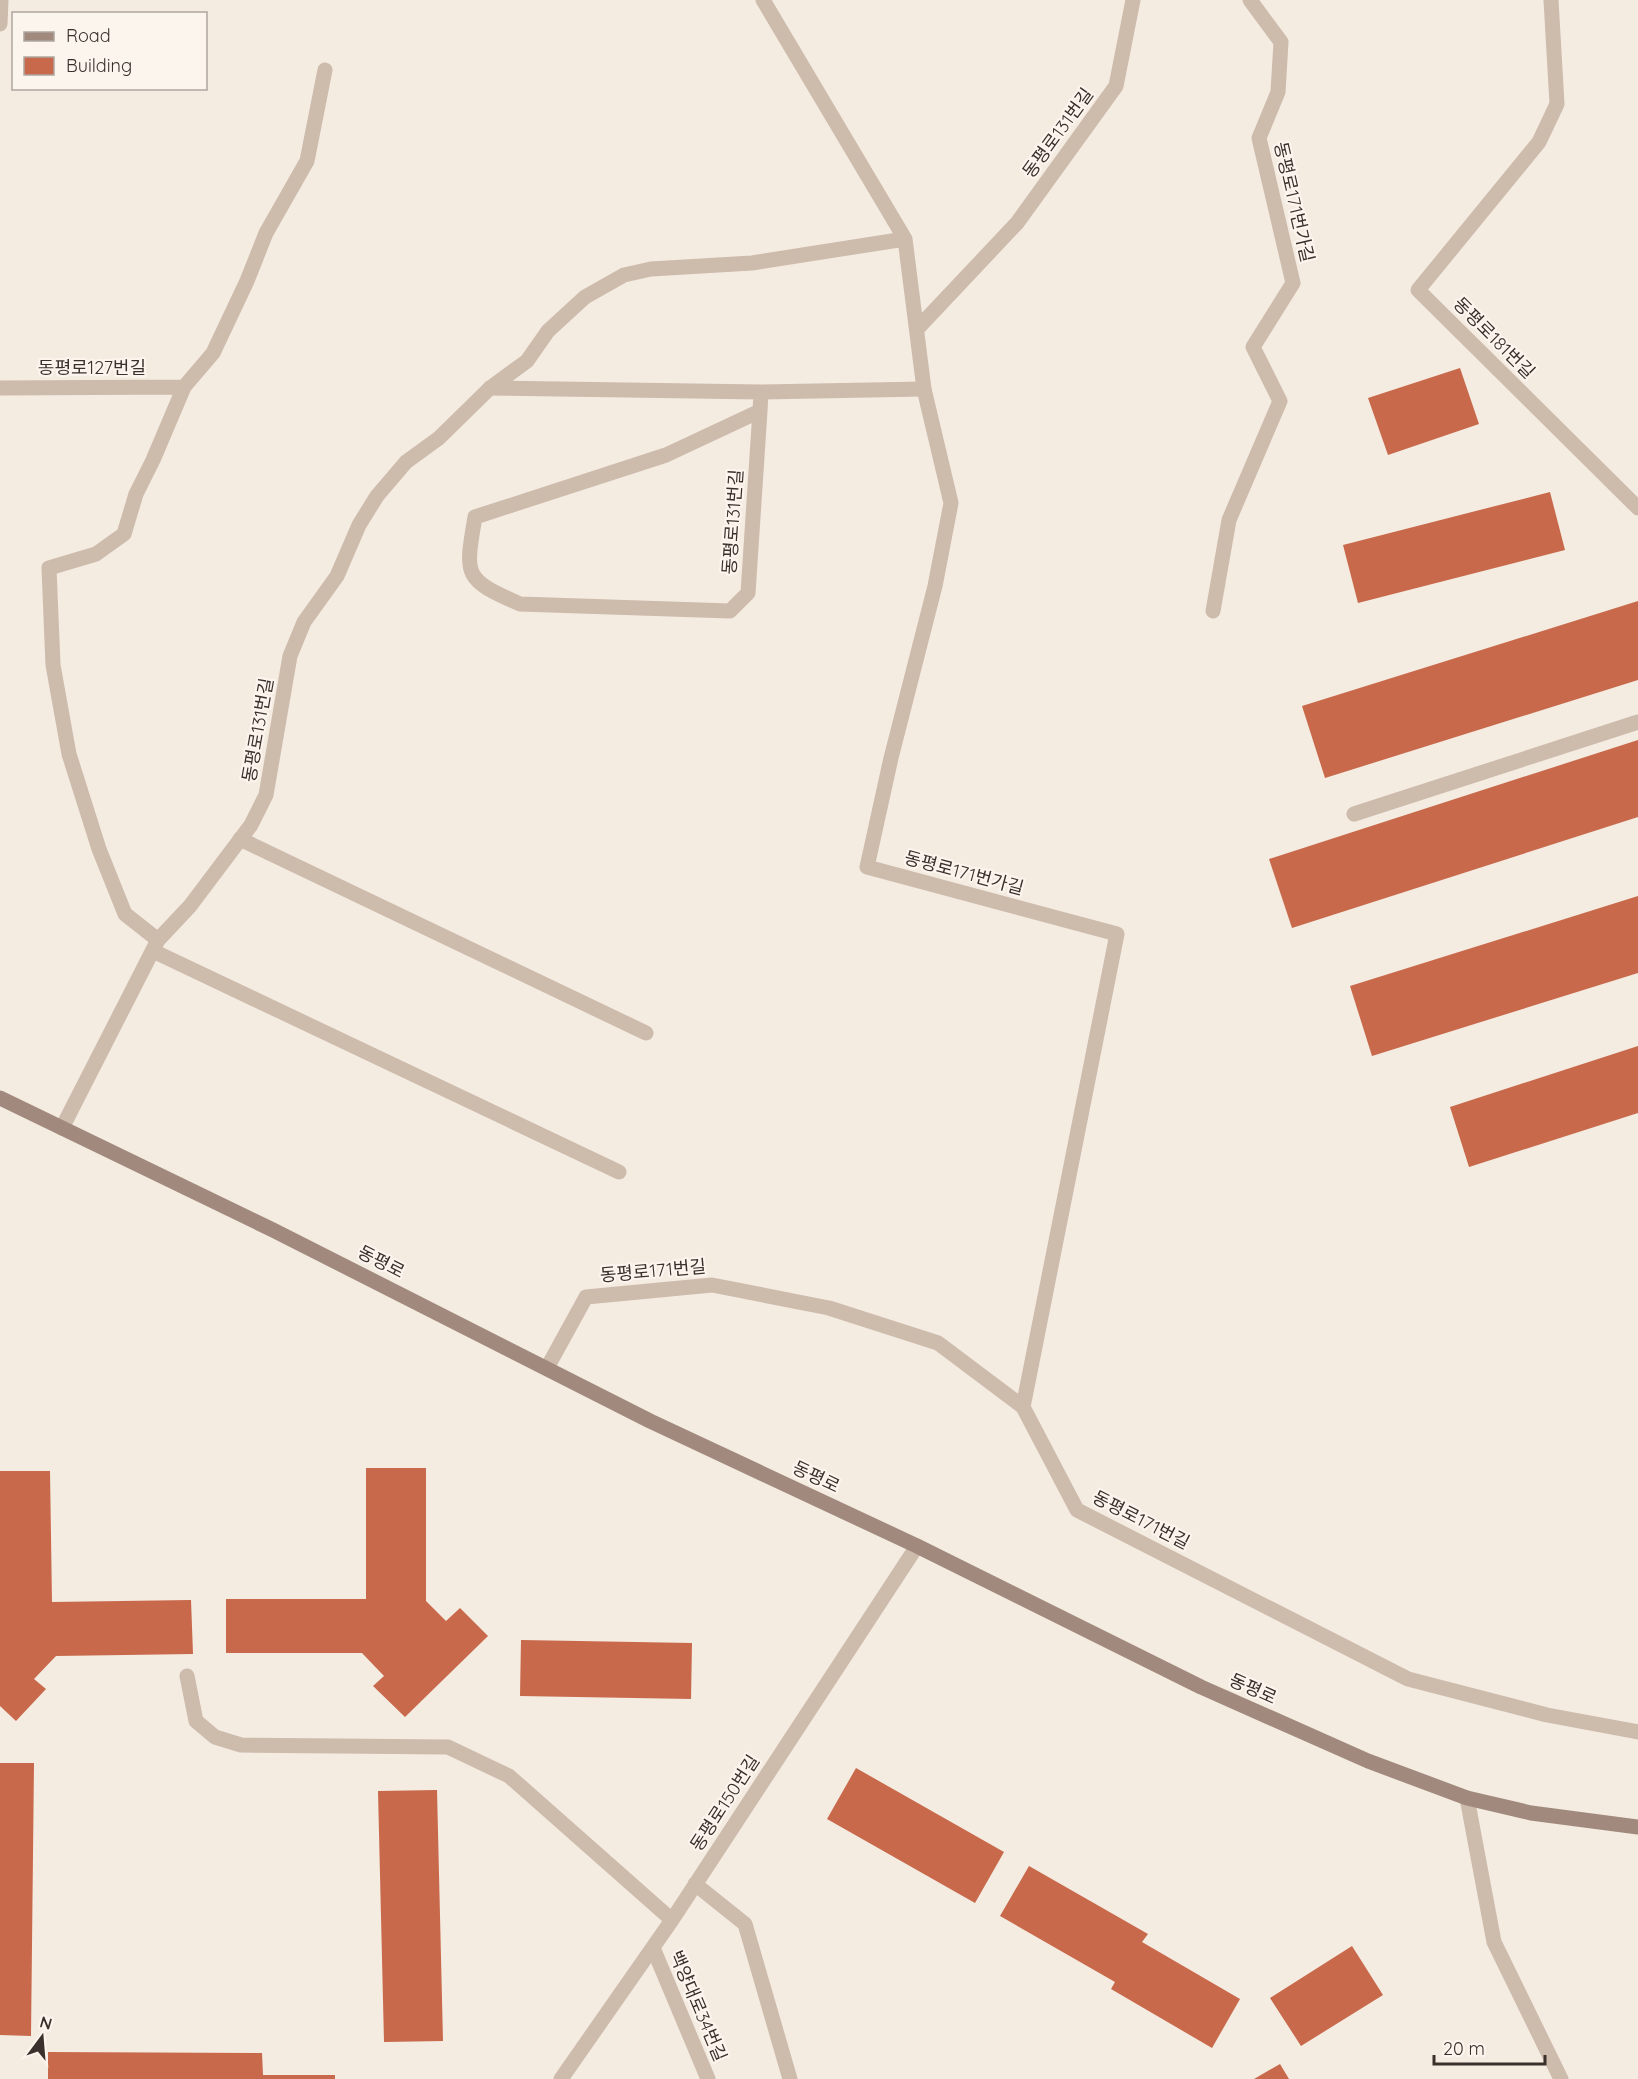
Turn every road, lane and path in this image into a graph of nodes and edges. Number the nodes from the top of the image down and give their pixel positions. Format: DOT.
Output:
graph roads {
  1 [pos="1,0"];
  2 [pos="764,0"];
  3 [pos="1133,0"];
  4 [pos="1251,0"];
  5 [pos="1551,0"];
  6 [pos="0,24"];
  7 [pos="325,70"];
  8 [pos="905,239"];
  9 [pos="917,329"];
  10 [pos="184,387"];
  11 [pos="0,388"];
  12 [pos="490,388"];
  13 [pos="924,389"];
  14 [pos="761,392"];
  15 [pos="760,411"];
  16 [pos="1638,508"];
  17 [pos="1214,611"];
  18 [pos="1638,722"];
  19 [pos="1354,814"];
  20 [pos="240,839"];
  21 [pos="155,945"];
  22 [pos="646,1033"];
  23 [pos="0,1098"];
  24 [pos="62,1128"];
  25 [pos="619,1172"];
  26 [pos="547,1368"];
  27 [pos="1023,1407"];
  28 [pos="917,1546"];
  29 [pos="187,1676"];
  30 [pos="1638,1732"];
  31 [pos="1467,1798"];
  32 [pos="1638,1827"];
  33 [pos="695,1884"];
  34 [pos="672,1920"];
  35 [pos="653,1948"];
  36 [pos="561,2079"];
  37 [pos="708,2079"];
  38 [pos="790,2079"];
  39 [pos="1561,2079"];
  1 -- 6 [label="street"];
  2 -- 8 [label="street"];
  3 -- 9 [label="street, 동평로131번길"];
  4 -- 17 [label="street, 동평로171번가길"];
  5 -- 16 [label="street, 동평로181번길"];
  7 -- 10 [label="street"];
  8 -- 9 [label="street"];
  8 -- 12 [label="street, 동평로131번길"];
  9 -- 13 [label="street, 동평로171번가길"];
  10 -- 11 [label="street, 동평로127번길"];
  10 -- 21 [label="street"];
  12 -- 14 [label="street"];
  12 -- 20 [label="street, 동평로131번길"];
  13 -- 14 [label="street"];
  13 -- 27 [label="street, 동평로171번가길"];
  14 -- 15 [label="street, 동평로131번길"];
  15 -- 15 [label="street, 동평로131번길"];
  18 -- 19 [label="street"];
  20 -- 21 [label="street, 동평로131번길"];
  20 -- 22 [label="street"];
  21 -- 24 [label="street, 동평로131번길"];
  21 -- 25 [label="street"];
  23 -- 24 [label="main road, 동평로"];
  24 -- 26 [label="main road, 동평로"];
  26 -- 27 [label="street, 동평로171번길"];
  26 -- 28 [label="main road, 동평로"];
  27 -- 30 [label="street, 동평로171번길"];
  28 -- 31 [label="main road, 동평로"];
  28 -- 33 [label="street, 동평로150번길"];
  29 -- 34 [label="street"];
  31 -- 32 [label="main road, 동평로"];
  31 -- 39 [label="street"];
  33 -- 34 [label="street, 동평로150번길"];
  33 -- 38 [label="street"];
  34 -- 35 [label="street, 동평로150번길"];
  35 -- 36 [label="street, 동평로150번길"];
  35 -- 37 [label="street, 백양대로34번길"];
}
